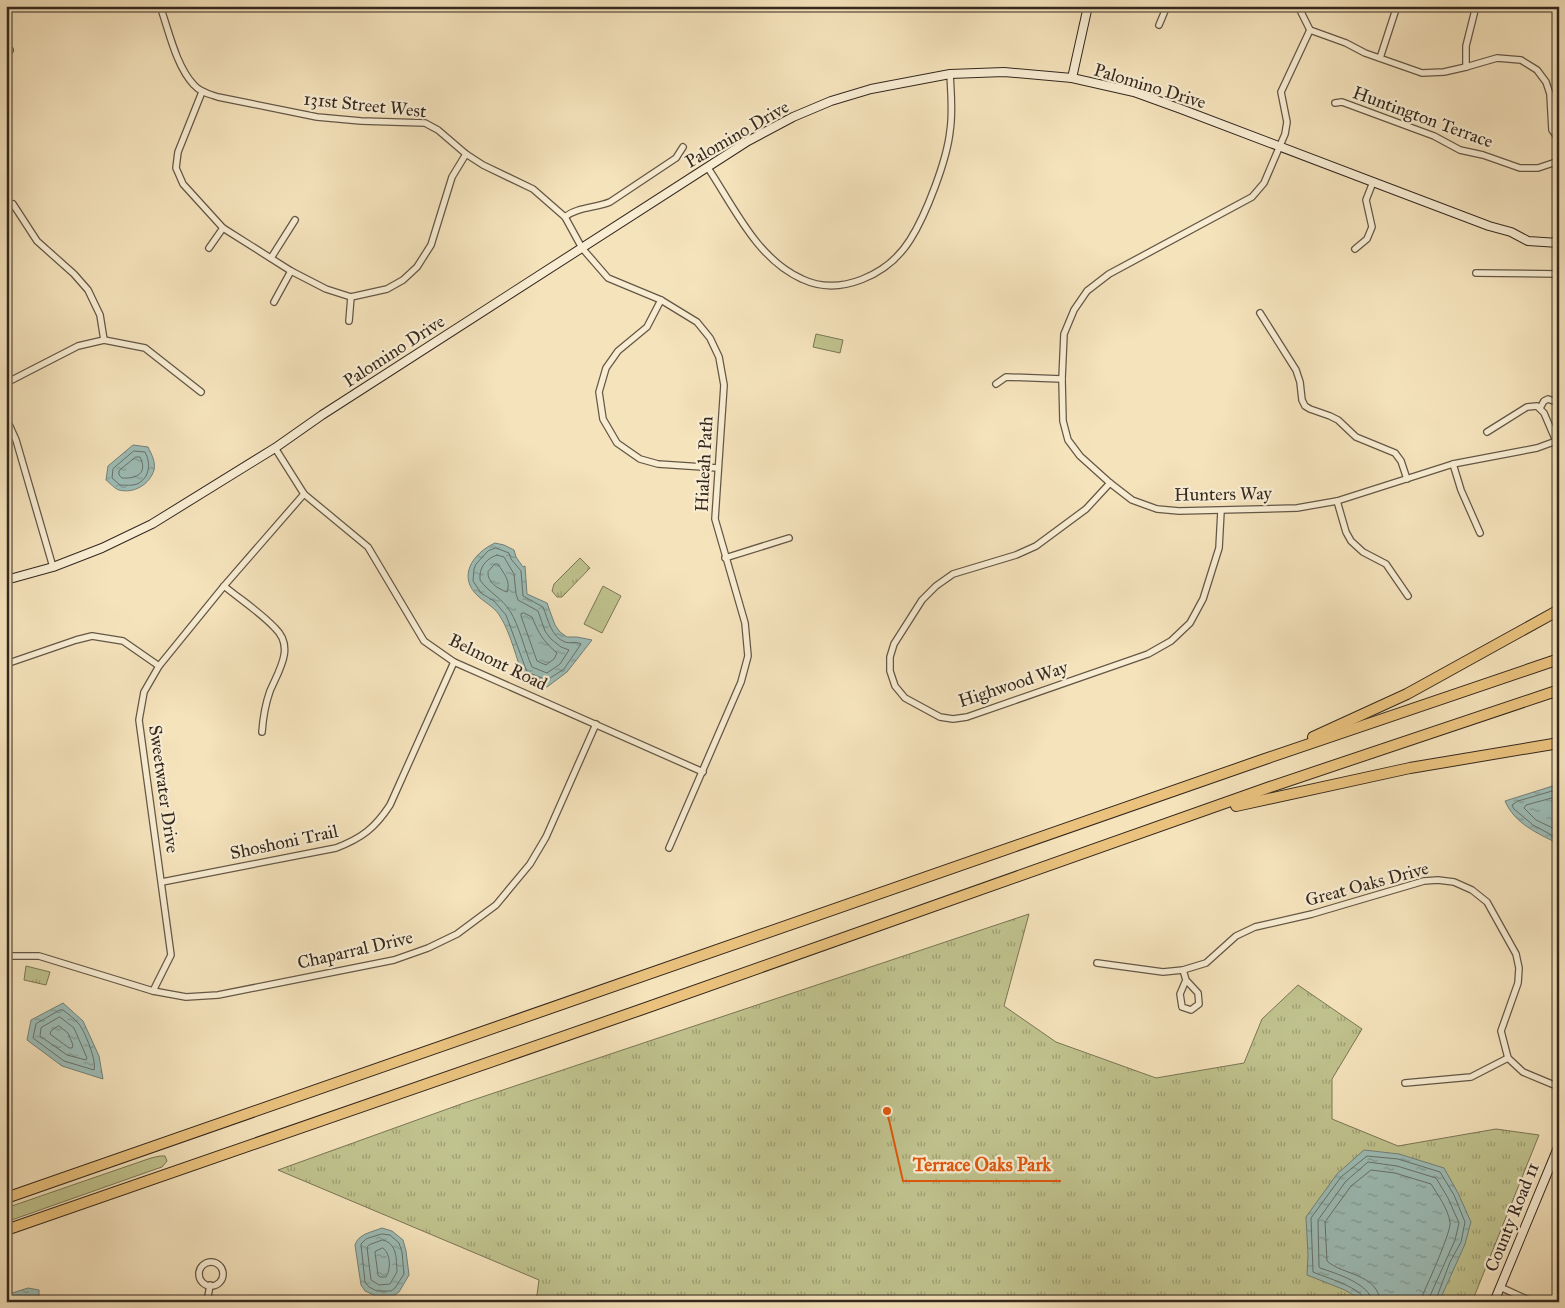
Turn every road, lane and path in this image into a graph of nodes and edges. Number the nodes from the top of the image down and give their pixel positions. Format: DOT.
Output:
graph roads {
  1 [pos="160,6"];
  2 [pos="1088,6"];
  3 [pos="1168,6"];
  4 [pos="1298,6"];
  5 [pos="1397,6"];
  6 [pos="1476,6"];
  7 [pos="1159,25"];
  8 [pos="1310,30"];
  9 [pos="1380,58"];
  10 [pos="1466,67"];
  11 [pos="950,74"];
  12 [pos="1072,78"];
  13 [pos="202,92"];
  14 [pos="1335,103"];
  15 [pos="1559,140"];
  16 [pos="683,147"];
  17 [pos="1280,147"];
  18 [pos="466,154"];
  19 [pos="1559,161"];
  20 [pos="708,168"];
  21 [pos="1373,182"];
  22 [pos="12,204"];
  23 [pos="565,217"];
  24 [pos="295,220"];
  25 [pos="223,228"];
  26 [pos="1559,228"];
  27 [pos="1557,243"];
  28 [pos="209,248"];
  29 [pos="582,248"];
  30 [pos="1355,248"];
  31 [pos="271,258"];
  32 [pos="291,271"];
  33 [pos="1476,273"];
  34 [pos="1559,274"];
  35 [pos="351,297"];
  36 [pos="660,300"];
  37 [pos="274,302"];
  38 [pos="1260,313"];
  39 [pos="349,321"];
  40 [pos="104,340"];
  41 [pos="1062,380"];
  42 [pos="6,383"];
  43 [pos="996,384"];
  44 [pos="202,392"];
  45 [pos="1559,403"];
  46 [pos="1540,408"];
  47 [pos="6,418"];
  48 [pos="1487,432"];
  49 [pos="1557,441"];
  50 [pos="275,448"];
  51 [pos="1453,464"];
  52 [pos="718,468"];
  53 [pos="1407,479"];
  54 [pos="1110,483"];
  55 [pos="304,494"];
  56 [pos="1337,501"];
  57 [pos="1221,511"];
  58 [pos="1480,533"];
  59 [pos="789,538"];
  60 [pos="725,558"];
  61 [pos="53,566"];
  62 [pos="6,580"];
  63 [pos="224,586"];
  64 [pos="1408,596"];
  65 [pos="1559,610"];
  66 [pos="1559,658"];
  67 [pos="454,662"];
  68 [pos="6,664"];
  69 [pos="159,666"];
  70 [pos="1559,690"];
  71 [pos="596,724"];
  72 [pos="262,732"];
  73 [pos="1559,743"];
  74 [pos="1262,760"];
  75 [pos="703,772"];
  76 [pos="1198,814"];
  77 [pos="669,848"];
  78 [pos="162,882"];
  79 [pos="6,956"];
  80 [pos="1097,963"];
  81 [pos="1183,970"];
  82 [pos="1186,980"];
  83 [pos="153,991"];
  84 [pos="1508,1058"];
  85 [pos="1405,1083"];
  86 [pos="1559,1086"];
  87 [pos="1559,1145"];
  88 [pos="6,1198"];
  89 [pos="6,1230"];
  90 [pos="210,1285"];
  91 [pos="1500,1287"];
  92 [pos="207,1302"];
  93 [pos="1494,1302"];
  94 [pos="1533,1302"];
  1 -- 13 [label="street"];
  2 -- 12 [label="street"];
  3 -- 7 [label="street"];
  4 -- 8 [label="street"];
  5 -- 9 [label="street"];
  6 -- 10 [label="street"];
  8 -- 9 [label="street"];
  8 -- 17 [label="street, Hunters Way"];
  9 -- 10 [label="street"];
  10 -- 15 [label="street"];
  11 -- 12 [label="street, Palomino Drive"];
  11 -- 20 [label="street, Palomino Drive"];
  11 -- 20 [label="street"];
  12 -- 17 [label="street, Palomino Drive"];
  13 -- 18 [label="street, 131st Street West"];
  13 -- 25 [label="street"];
  14 -- 19 [label="street, Huntington Terrace"];
  16 -- 23 [label="street"];
  17 -- 21 [label="street, Palomino Drive"];
  17 -- 41 [label="street, Hunters Way"];
  18 -- 23 [label="street, 131st Street West"];
  18 -- 35 [label="street"];
  20 -- 29 [label="street, Palomino Drive"];
  21 -- 27 [label="street, Palomino Drive"];
  21 -- 30 [label="street"];
  22 -- 40 [label="street"];
  23 -- 29 [label="street, 131st Street West"];
  24 -- 31 [label="street"];
  25 -- 28 [label="street"];
  25 -- 31 [label="street"];
  26 -- 27 [label="street"];
  29 -- 36 [label="street, Hialeah Path"];
  29 -- 50 [label="street, Palomino Drive"];
  31 -- 32 [label="street"];
  32 -- 35 [label="street"];
  32 -- 37 [label="street"];
  33 -- 34 [label="street"];
  35 -- 39 [label="street"];
  36 -- 52 [label="street, Hialeah Path"];
  36 -- 52 [label="street"];
  38 -- 53 [label="street"];
  40 -- 42 [label="street"];
  40 -- 44 [label="street"];
  41 -- 43 [label="street"];
  41 -- 54 [label="street, Hunters Way"];
  45 -- 46 [label="street"];
  46 -- 48 [label="street"];
  46 -- 49 [label="street"];
  47 -- 61 [label="street"];
  49 -- 51 [label="street, Hunters Way"];
  50 -- 55 [label="street, Belmont Road"];
  50 -- 61 [label="street, Palomino Drive"];
  51 -- 53 [label="street, Hunters Way"];
  51 -- 58 [label="street"];
  52 -- 60 [label="street, Hialeah Path"];
  53 -- 56 [label="street, Hunters Way"];
  54 -- 57 [label="street, Hunters Way"];
  54 -- 57 [label="street, Highwood Way"];
  55 -- 63 [label="street, Sweetwater Drive"];
  55 -- 67 [label="street, Belmont Road"];
  56 -- 57 [label="street, Hunters Way"];
  56 -- 64 [label="street"];
  59 -- 60 [label="street"];
  60 -- 75 [label="street, Hialeah Path"];
  61 -- 62 [label="street, Palomino Drive"];
  63 -- 69 [label="street, Sweetwater Drive"];
  63 -- 72 [label="street"];
  65 -- 74 [label="highway"];
  66 -- 74 [label="highway"];
  67 -- 71 [label="street, Belmont Road"];
  67 -- 78 [label="street, Shoshoni Trail"];
  68 -- 69 [label="street"];
  69 -- 78 [label="street, Sweetwater Drive"];
  70 -- 76 [label="highway"];
  71 -- 75 [label="street, Belmont Road"];
  71 -- 83 [label="street, Chaparral Drive"];
  73 -- 76 [label="highway"];
  74 -- 88 [label="highway"];
  75 -- 77 [label="street, Hialeah Path"];
  76 -- 89 [label="highway"];
  78 -- 83 [label="street, Sweetwater Drive"];
  79 -- 83 [label="street, Chaparral Drive"];
  80 -- 81 [label="street, Great Oaks Drive"];
  81 -- 82 [label="street"];
  81 -- 84 [label="street, Great Oaks Drive"];
  82 -- 82 [label="street"];
  84 -- 85 [label="street"];
  84 -- 86 [label="street"];
  87 -- 91 [label="street, County Road 11"];
  90 -- 90 [label="street"];
  90 -- 92 [label="street"];
  91 -- 93 [label="street, County Road 11"];
  91 -- 94 [label="street"];
}
